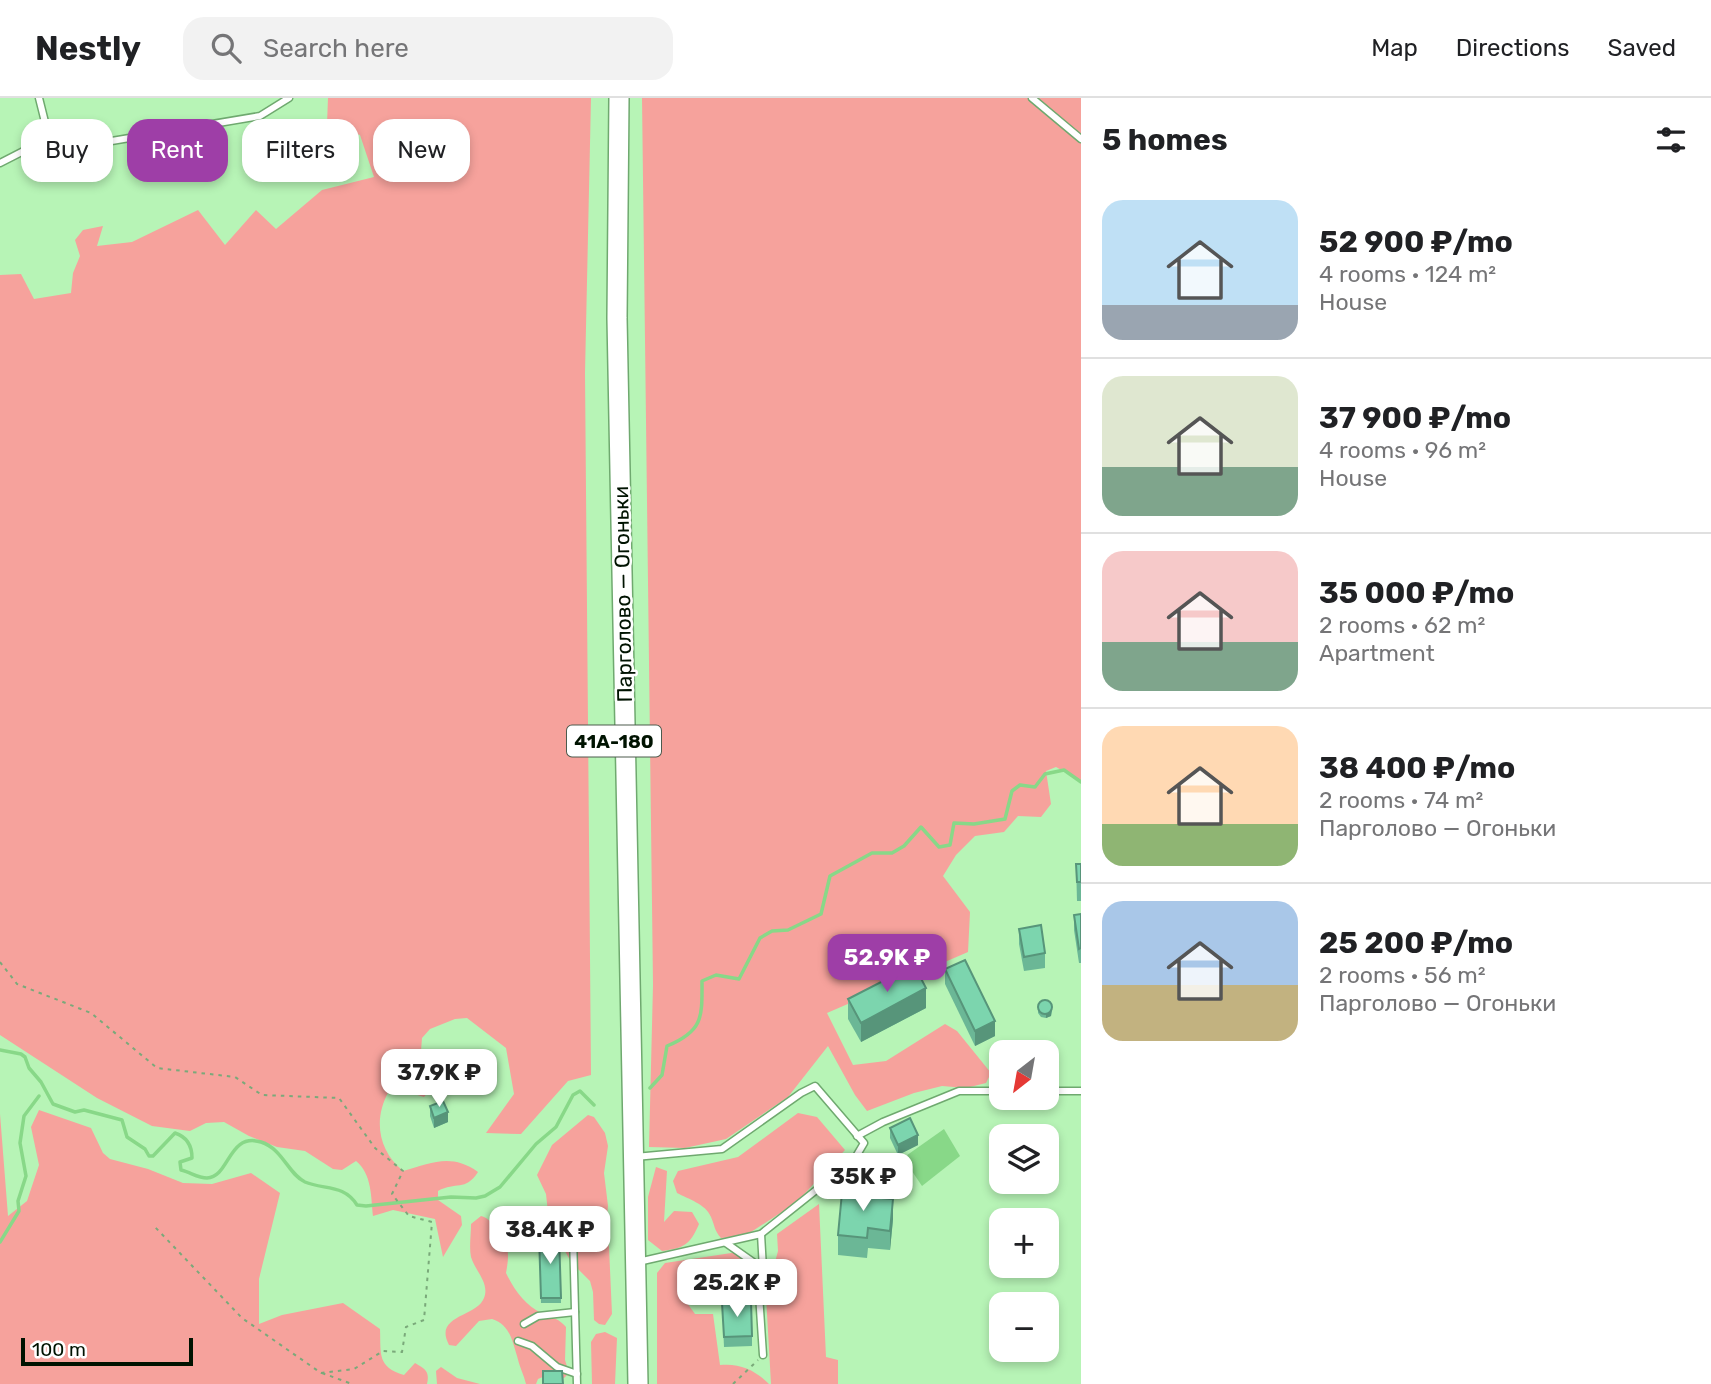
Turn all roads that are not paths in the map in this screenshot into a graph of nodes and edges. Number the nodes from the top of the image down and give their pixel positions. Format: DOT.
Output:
graph roads {
  1 [pos="38,98"];
  2 [pos="289,98"];
  3 [pos="606,98"];
  4 [pos="619,98"];
  5 [pos="1032,98"];
  6 [pos="44,119"];
  7 [pos="1081,139"];
  8 [pos="113,141"];
  9 [pos="21,152"];
  10 [pos="0,163"];
  11 [pos="989,1091"];
  12 [pos="1059,1091"];
  13 [pos="1081,1091"];
  14 [pos="857,1136"];
  15 [pos="634,1157"];
  16 [pos="761,1234"];
  17 [pos="573,1235"];
  18 [pos="726,1243"];
  19 [pos="635,1262"];
  20 [pos="763,1269"];
  21 [pos="575,1312"];
  22 [pos="524,1324"];
  23 [pos="518,1341"];
  24 [pos="763,1355"];
  25 [pos="577,1374"];
  26 [pos="577,1384"];
  27 [pos="626,1384"];
  28 [pos="638,1384"];
  1 -- 6 [label="lane"];
  2 -- 8 [label="lane"];
  3 -- 27 [label="main road, Парголово — Огоньки / 41А-180"];
  4 -- 15 [label="main road, Парголово — Огоньки / 41А-180"];
  5 -- 7 [label="lane"];
  9 -- 10 [label="lane"];
  11 -- 14 [label="lane"];
  12 -- 13 [label="lane"];
  14 -- 15 [label="lane"];
  14 -- 16 [label="lane"];
  15 -- 19 [label="main road, Парголово — Огоньки / 41А-180"];
  16 -- 18 [label="lane"];
  16 -- 20 [label="lane"];
  17 -- 21 [label="lane"];
  18 -- 19 [label="lane"];
  18 -- 20 [label="lane"];
  19 -- 28 [label="main road, Парголово — Огоньки / 41А-180"];
  20 -- 24 [label="lane"];
  21 -- 22 [label="lane"];
  21 -- 25 [label="lane"];
  23 -- 25 [label="lane"];
  25 -- 26 [label="lane"];
}
